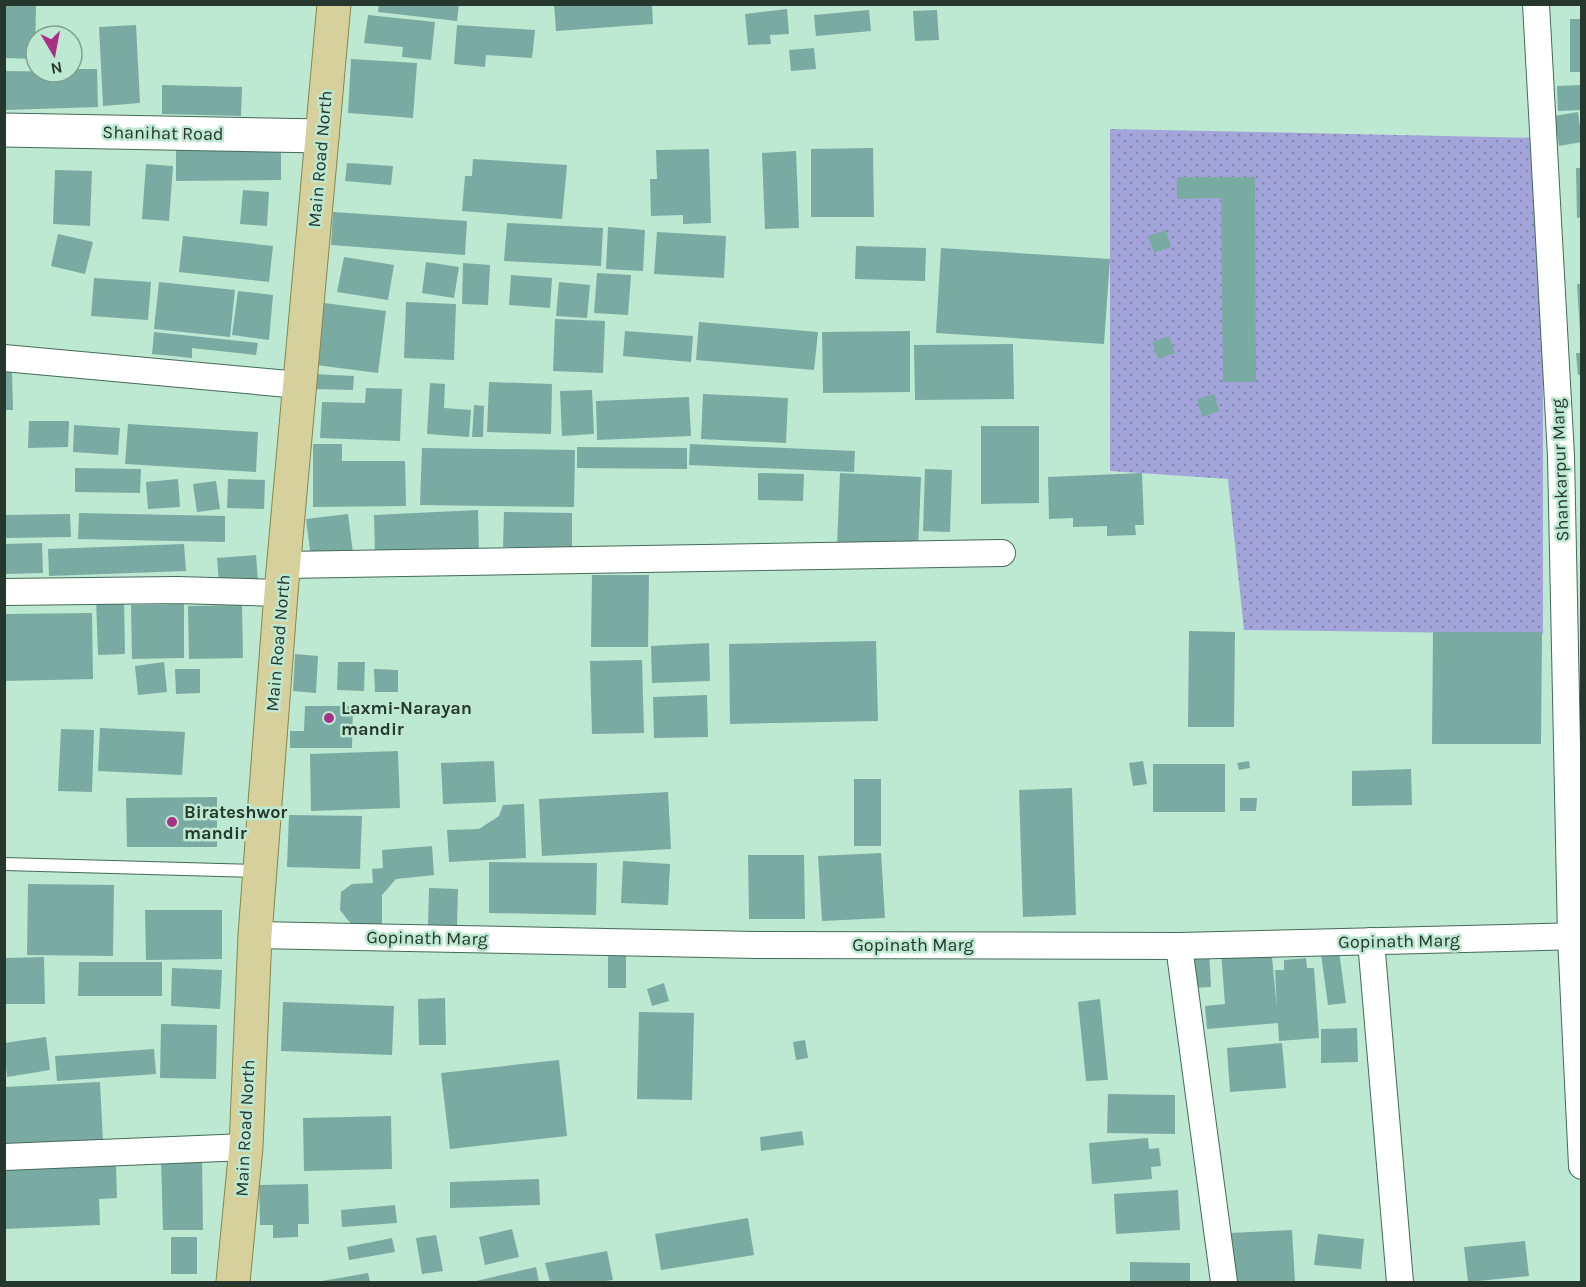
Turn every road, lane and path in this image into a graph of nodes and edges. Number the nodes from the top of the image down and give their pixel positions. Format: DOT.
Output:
graph roads {
  1 [pos="334,4"];
  2 [pos="1536,4"];
  3 [pos="4,130"];
  4 [pos="322,136"];
  5 [pos="4,358"];
  6 [pos="299,385"];
  7 [pos="1571,455"];
  8 [pos="1002,554"];
  9 [pos="283,579"];
  10 [pos="4,592"];
  11 [pos="4,864"];
  12 [pos="260,871"];
  13 [pos="255,935"];
  14 [pos="1576,937"];
  15 [pos="1371,941"];
  16 [pos="1179,946"];
  17 [pos="1580,1122"];
  18 [pos="246,1147"];
  19 [pos="4,1157"];
  20 [pos="1581,1166"];
  21 [pos="234,1282"];
  22 [pos="1224,1282"];
  23 [pos="1400,1282"];
  1 -- 4 [label="main road, Main Road North"];
  2 -- 7 [label="street, Shankarpur Marg"];
  3 -- 4 [label="street, Shanihat Road"];
  4 -- 6 [label="main road, Main Road North"];
  5 -- 6 [label="street"];
  6 -- 9 [label="main road, Main Road North"];
  7 -- 14 [label="street, Shankarpur Marg"];
  8 -- 9 [label="street"];
  9 -- 10 [label="street"];
  9 -- 12 [label="main road, Main Road North"];
  11 -- 12 [label="lane"];
  12 -- 13 [label="main road, Main Road North"];
  13 -- 16 [label="street, Gopinath Marg"];
  13 -- 18 [label="main road, Main Road North"];
  14 -- 15 [label="street, Gopinath Marg"];
  14 -- 17 [label="street, Shankarpur Marg"];
  15 -- 16 [label="street, Gopinath Marg"];
  15 -- 23 [label="street"];
  16 -- 22 [label="street"];
  17 -- 20 [label="street, Shankarpur Marg"];
  18 -- 19 [label="street"];
  18 -- 21 [label="main road, Main Road North"];
}
